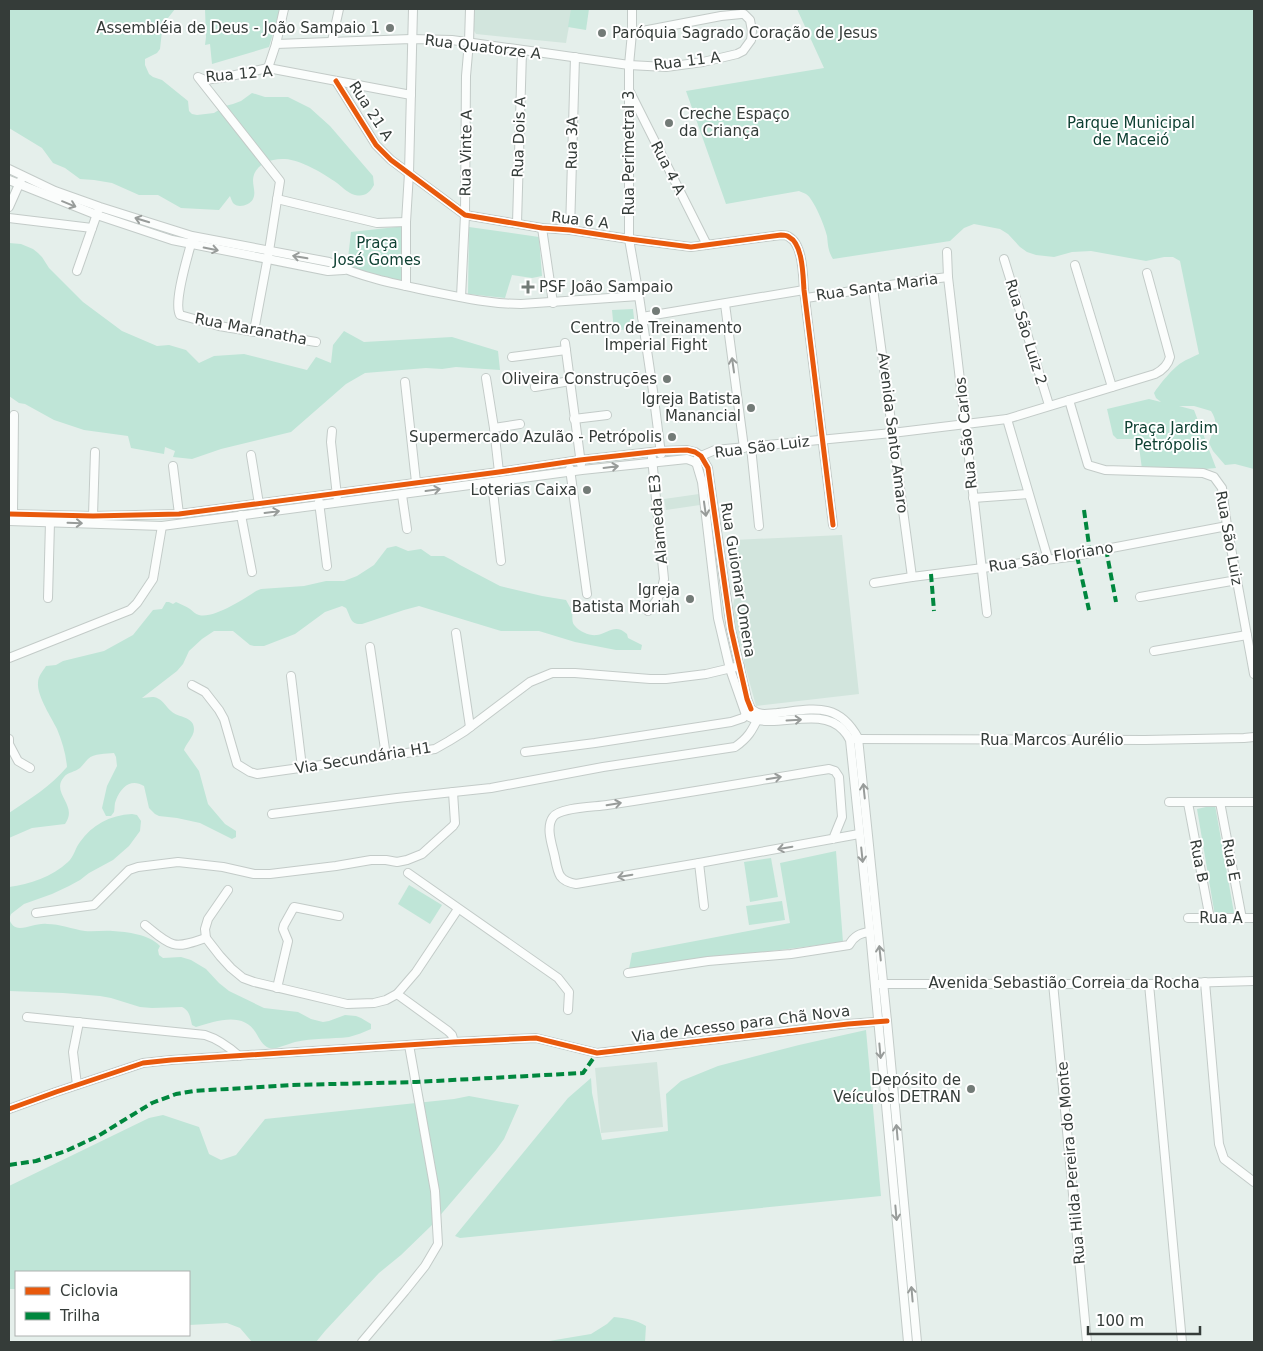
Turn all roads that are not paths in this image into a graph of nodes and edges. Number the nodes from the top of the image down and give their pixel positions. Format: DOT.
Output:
graph roads {
  1 [pos="284,9"];
  2 [pos="339,9"];
  3 [pos="413,9"];
  4 [pos="470,9"];
  5 [pos="632,9"];
  6 [pos="632,33"];
  7 [pos="411,39"];
  8 [pos="332,41"];
  9 [pos="469,42"];
  10 [pos="276,44"];
  11 [pos="522,51"];
  12 [pos="575,57"];
  13 [pos="629,65"];
  14 [pos="268,68"];
  15 [pos="336,81"];
  16 [pos="629,90"];
  17 [pos="410,95"];
  18 [pos="9,169"];
  19 [pos="409,173"];
  20 [pos="23,176"];
  21 [pos="9,180"];
  22 [pos="19,184"];
  23 [pos="277,199"];
  24 [pos="9,207"];
  25 [pos="98,211"];
  26 [pos="465,215"];
  27 [pos="9,218"];
  28 [pos="406,222"];
  29 [pos="517,223"];
  30 [pos="92,228"];
  31 [pos="542,228"];
  32 [pos="570,230"];
  33 [pos="192,236"];
  34 [pos="629,240"];
  35 [pos="191,245"];
  36 [pos="707,245"];
  37 [pos="269,251"];
  38 [pos="947,252"];
  39 [pos="1004,259"];
  40 [pos="267,260"];
  41 [pos="1075,266"];
  42 [pos="346,270"];
  43 [pos="77,271"];
  44 [pos="1147,273"];
  45 [pos="948,277"];
  46 [pos="406,286"];
  47 [pos="874,288"];
  48 [pos="805,294"];
  49 [pos="639,296"];
  50 [pos="461,297"];
  51 [pos="553,303"];
  52 [pos="724,304"];
  53 [pos="642,317"];
  54 [pos="254,331"];
  55 [pos="316,342"];
  56 [pos="512,357"];
  57 [pos="486,378"];
  58 [pos="570,381"];
  59 [pos="405,382"];
  60 [pos="535,387"];
  61 [pos="1112,387"];
  62 [pos="1069,400"];
  63 [pos="1049,406"];
  64 [pos="14,415"];
  65 [pos="607,415"];
  66 [pos="574,419"];
  67 [pos="1007,419"];
  68 [pos="966,423"];
  69 [pos="520,424"];
  70 [pos="494,428"];
  71 [pos="332,431"];
  72 [pos="892,432"];
  73 [pos="823,439"];
  74 [pos="748,448"];
  75 [pos="660,450"];
  76 [pos="95,452"];
  77 [pos="651,452"];
  78 [pos="250,455"];
  79 [pos="701,456"];
  80 [pos="580,460"];
  81 [pos="661,461"];
  82 [pos="569,462"];
  83 [pos="652,462"];
  84 [pos="695,462"];
  85 [pos="173,466"];
  86 [pos="582,470"];
  87 [pos="499,472"];
  88 [pos="571,472"];
  89 [pos="416,482"];
  90 [pos="492,483"];
  91 [pos="336,493"];
  92 [pos="1028,494"];
  93 [pos="402,495"];
  94 [pos="318,496"];
  95 [pos="973,498"];
  96 [pos="338,502"];
  97 [pos="259,504"];
  98 [pos="320,505"];
  99 [pos="179,514"];
  100 [pos="10,516"];
  101 [pos="93,516"];
  102 [pos="241,516"];
  103 [pos="50,522"];
  104 [pos="833,525"];
  105 [pos="162,526"];
  106 [pos="759,526"];
  107 [pos="1227,526"];
  108 [pos="407,529"];
  109 [pos="1048,559"];
  110 [pos="501,561"];
  111 [pos="327,566"];
  112 [pos="980,568"];
  113 [pos="252,572"];
  114 [pos="912,577"];
  115 [pos="1237,580"];
  116 [pos="874,583"];
  117 [pos="587,594"];
  118 [pos="1140,597"];
  119 [pos="48,598"];
  120 [pos="648,611"];
  121 [pos="987,613"];
  122 [pos="456,633"];
  123 [pos="1247,634"];
  124 [pos="370,647"];
  125 [pos="1154,651"];
  126 [pos="9,658"];
  127 [pos="740,666"];
  128 [pos="730,669"];
  129 [pos="1254,674"];
  130 [pos="291,676"];
  131 [pos="192,685"];
  132 [pos="749,712"];
  133 [pos="758,718"];
  134 [pos="470,728"];
  135 [pos="1254,737"];
  136 [pos="9,739"];
  137 [pos="854,739"];
  138 [pos="525,752"];
  139 [pos="386,756"];
  140 [pos="302,767"];
  141 [pos="30,768"];
  142 [pos="453,792"];
  143 [pos="1170,802"];
  144 [pos="1220,802"];
  145 [pos="1254,802"];
  146 [pos="1188,803"];
  147 [pos="272,814"];
  148 [pos="860,834"];
  149 [pos="833,839"];
  150 [pos="699,863"];
  151 [pos="408,874"];
  152 [pos="228,890"];
  153 [pos="704,906"];
  154 [pos="458,909"];
  155 [pos="36,913"];
  156 [pos="339,916"];
  157 [pos="1188,918"];
  158 [pos="1254,918"];
  159 [pos="1210,919"];
  160 [pos="1242,919"];
  161 [pos="145,925"];
  162 [pos="870,932"];
  163 [pos="206,938"];
  164 [pos="628,973"];
  165 [pos="1254,981"];
  166 [pos="1205,982"];
  167 [pos="883,983"];
  168 [pos="1054,983"];
  169 [pos="874,984"];
  170 [pos="1149,984"];
  171 [pos="277,988"];
  172 [pos="397,994"];
  173 [pos="568,1010"];
  174 [pos="27,1017"];
  175 [pos="887,1021"];
  176 [pos="80,1022"];
  177 [pos="878,1022"];
  178 [pos="454,1042"];
  179 [pos="409,1044"];
  180 [pos="239,1056"];
  181 [pos="77,1085"];
  182 [pos="9,1109"];
  183 [pos="1254,1182"];
  184 [pos="362,1342"];
  185 [pos="908,1342"];
  186 [pos="916,1342"];
  187 [pos="1087,1342"];
  188 [pos="1182,1342"];
  1 -- 10 [label="street"];
  2 -- 8 [label="street"];
  3 -- 7 [label="street"];
  4 -- 9 [label="street, Rua Vinte A"];
  5 -- 6 [label="street, Rua Perimetral 3"];
  6 -- 13 [label="street, Rua Perimetral 3"];
  6 -- 13 [label="street, Rua 11 A"];
  7 -- 8 [label="street, Rua Quatorze A"];
  7 -- 9 [label="street, Rua Quatorze A"];
  7 -- 17 [label="street"];
  8 -- 10 [label="street, Rua Quatorze A"];
  9 -- 11 [label="street, Rua Quatorze A"];
  9 -- 26 [label="street, Rua Vinte A"];
  10 -- 14 [label="street"];
  11 -- 12 [label="street, Rua Quatorze A"];
  11 -- 29 [label="street, Rua Dois A"];
  12 -- 13 [label="street, Rua Quatorze A"];
  12 -- 32 [label="street, Rua 3A"];
  13 -- 16 [label="street, Rua Perimetral 3"];
  14 -- 15 [label="street, Rua 12 A"];
  14 -- 23 [label="street, Rua 12 A"];
  15 -- 17 [label="street, Rua 12 A"];
  15 -- 19 [label="street, Rua 21 A"];
  16 -- 34 [label="street, Rua Perimetral 3"];
  16 -- 36 [label="street, Rua 4 A"];
  17 -- 19 [label="street"];
  18 -- 20 [label="street"];
  19 -- 26 [label="street, Rua 6 A"];
  19 -- 28 [label="street"];
  20 -- 22 [label="street"];
  20 -- 25 [label="street"];
  21 -- 22 [label="street"];
  22 -- 24 [label="street"];
  22 -- 25 [label="street, one-way"];
  23 -- 28 [label="street"];
  23 -- 37 [label="street"];
  25 -- 30 [label="street"];
  33 -- 25 [label="street, one-way"];
  25 -- 35 [label="street"];
  26 -- 29 [label="street, Rua 6 A"];
  26 -- 50 [label="street, Rua Vinte A"];
  27 -- 30 [label="street"];
  28 -- 46 [label="street"];
  29 -- 31 [label="street, Rua 6 A"];
  30 -- 43 [label="street"];
  31 -- 32 [label="street, Rua 6 A"];
  31 -- 51 [label="street"];
  32 -- 34 [label="street, Rua 6 A"];
  33 -- 35 [label="street"];
  33 -- 37 [label="street"];
  34 -- 36 [label="street, Rua 6 A"];
  34 -- 49 [label="street, Rua Perimetral 3"];
  35 -- 40 [label="street, one-way"];
  35 -- 54 [label="street, Rua Maranatha"];
  36 -- 48 [label="street, Rua 6 A"];
  37 -- 40 [label="street"];
  42 -- 37 [label="street, one-way"];
  38 -- 45 [label="street, Rua São Carlos"];
  39 -- 63 [label="street, Rua São Luiz 2"];
  40 -- 42 [label="street"];
  40 -- 54 [label="street"];
  41 -- 61 [label="street"];
  42 -- 46 [label="street"];
  44 -- 61 [label="street, Rua São Luiz"];
  45 -- 47 [label="street, Rua Santa Maria"];
  45 -- 68 [label="street, Rua São Carlos"];
  46 -- 50 [label="street"];
  47 -- 48 [label="street, Rua Santa Maria"];
  47 -- 72 [label="street, Avenida Santo Amaro"];
  48 -- 52 [label="street, Rua Santa Maria"];
  48 -- 73 [label="street, Rua 6 A"];
  49 -- 51 [label="street"];
  49 -- 53 [label="street, Rua Perimetral 3"];
  50 -- 51 [label="street"];
  52 -- 53 [label="street, Rua Santa Maria"];
  74 -- 52 [label="street, one-way"];
  53 -- 75 [label="street, Rua Perimetral 3"];
  54 -- 55 [label="street, Rua Maranatha"];
  56 -- 58 [label="street"];
  57 -- 70 [label="street"];
  58 -- 60 [label="street"];
  58 -- 66 [label="street"];
  59 -- 89 [label="street"];
  61 -- 62 [label="street, Rua São Luiz"];
  62 -- 63 [label="street, Rua São Luiz"];
  62 -- 107 [label="street, Rua São Luiz"];
  63 -- 67 [label="street, Rua São Luiz"];
  64 -- 100 [label="street"];
  65 -- 66 [label="street"];
  66 -- 80 [label="street"];
  67 -- 68 [label="street, Rua São Luiz"];
  67 -- 92 [label="street"];
  68 -- 72 [label="street, Rua São Luiz"];
  68 -- 95 [label="street, Rua São Carlos"];
  69 -- 70 [label="street"];
  70 -- 87 [label="street"];
  71 -- 91 [label="street"];
  72 -- 73 [label="street, Rua São Luiz"];
  72 -- 114 [label="street, Avenida Santo Amaro"];
  73 -- 74 [label="street, Rua São Luiz"];
  73 -- 104 [label="street, Rua 6 A"];
  74 -- 79 [label="street, Rua São Luiz"];
  74 -- 106 [label="street"];
  75 -- 77 [label="street"];
  75 -- 79 [label="street"];
  75 -- 81 [label="street, Rua Perimetral 3"];
  76 -- 101 [label="street"];
  77 -- 80 [label="street"];
  77 -- 83 [label="street, Alameda E3"];
  78 -- 97 [label="street"];
  79 -- 84 [label="street, Rua São Luiz"];
  79 -- 127 [label="street, Rua Guiomar Omena"];
  80 -- 82 [label="street"];
  80 -- 86 [label="street"];
  81 -- 83 [label="street"];
  81 -- 84 [label="street"];
  82 -- 87 [label="street"];
  82 -- 88 [label="street"];
  86 -- 83 [label="street, one-way"];
  83 -- 120 [label="street, Alameda E3"];
  84 -- 128 [label="street, Rua Guiomar Omena, one-way"];
  85 -- 99 [label="street"];
  86 -- 88 [label="street"];
  87 -- 89 [label="street"];
  88 -- 90 [label="street"];
  88 -- 117 [label="street"];
  89 -- 91 [label="street"];
  93 -- 90 [label="street, one-way"];
  90 -- 110 [label="street"];
  91 -- 94 [label="street"];
  91 -- 96 [label="street"];
  92 -- 95 [label="street"];
  92 -- 109 [label="street"];
  93 -- 96 [label="street"];
  93 -- 108 [label="street"];
  94 -- 97 [label="street"];
  94 -- 98 [label="street"];
  95 -- 112 [label="street, Rua São Carlos"];
  96 -- 98 [label="street"];
  97 -- 99 [label="street"];
  102 -- 98 [label="street, one-way"];
  98 -- 111 [label="street"];
  99 -- 101 [label="street"];
  100 -- 101 [label="street"];
  100 -- 103 [label="street"];
  102 -- 105 [label="street"];
  102 -- 113 [label="street"];
  103 -- 105 [label="street, one-way"];
  103 -- 119 [label="street"];
  105 -- 126 [label="street"];
  107 -- 109 [label="street, Rua São Floriano"];
  107 -- 115 [label="street, Rua São Luiz"];
  109 -- 112 [label="street, Rua São Floriano"];
  112 -- 114 [label="street, Rua São Floriano"];
  112 -- 121 [label="street, Rua São Carlos"];
  114 -- 116 [label="street, Rua São Floriano"];
  115 -- 118 [label="street"];
  115 -- 123 [label="street, Rua São Luiz"];
  122 -- 134 [label="street"];
  123 -- 125 [label="street"];
  123 -- 129 [label="street, Rua São Luiz"];
  124 -- 139 [label="street"];
  127 -- 128 [label="street, Via Secundária H1"];
  127 -- 132 [label="street, Rua Guiomar Omena"];
  128 -- 132 [label="street, Rua Guiomar Omena"];
  128 -- 134 [label="street, Via Secundária H1"];
  130 -- 140 [label="street"];
  131 -- 140 [label="street, Via Secundária H1"];
  132 -- 133 [label="street"];
  132 -- 138 [label="street"];
  133 -- 137 [label="street"];
  133 -- 142 [label="street"];
  134 -- 139 [label="street, Via Secundária H1"];
  135 -- 137 [label="street, Rua Marcos Aurélio"];
  136 -- 141 [label="street"];
  137 -- 148 [label="street"];
  167 -- 137 [label="street, one-way"];
  139 -- 140 [label="street, Via Secundária H1"];
  142 -- 147 [label="street"];
  142 -- 155 [label="street"];
  143 -- 146 [label="street"];
  144 -- 145 [label="street"];
  144 -- 146 [label="street"];
  144 -- 160 [label="street, Rua E"];
  146 -- 159 [label="street, Rua B"];
  148 -- 149 [label="street"];
  148 -- 162 [label="street, one-way"];
  149 -- 150 [label="street, one-way"];
  150 -- 149 [label="street, one-way"];
  150 -- 153 [label="street"];
  151 -- 154 [label="street"];
  152 -- 163 [label="street"];
  154 -- 172 [label="street"];
  154 -- 173 [label="street"];
  156 -- 171 [label="street"];
  157 -- 159 [label="street, Rua A"];
  158 -- 160 [label="street, Rua A"];
  159 -- 160 [label="street, Rua A"];
  161 -- 163 [label="street"];
  162 -- 164 [label="street"];
  162 -- 169 [label="street"];
  163 -- 171 [label="street"];
  165 -- 166 [label="street, Avenida Sebastião Correia da Rocha"];
  166 -- 170 [label="street, Avenida Sebastião Correia da Rocha"];
  166 -- 183 [label="street"];
  167 -- 168 [label="street, Avenida Sebastião Correia da Rocha"];
  167 -- 169 [label="street, Avenida Sebastião Correia da Rocha"];
  167 -- 175 [label="street"];
  168 -- 170 [label="street, Avenida Sebastião Correia da Rocha"];
  168 -- 187 [label="street, Rua Hilda Pereira do Monte"];
  169 -- 177 [label="street"];
  170 -- 188 [label="street"];
  171 -- 172 [label="street"];
  172 -- 178 [label="street"];
  174 -- 176 [label="street"];
  175 -- 177 [label="street, Via de Acesso para Chã Nova"];
  186 -- 175 [label="street, one-way"];
  176 -- 180 [label="street"];
  176 -- 181 [label="street"];
  177 -- 178 [label="street, Via de Acesso para Chã Nova"];
  177 -- 185 [label="street, one-way"];
  178 -- 179 [label="street"];
  179 -- 180 [label="street"];
  179 -- 184 [label="street"];
  180 -- 181 [label="street"];
  181 -- 182 [label="street"];
}
